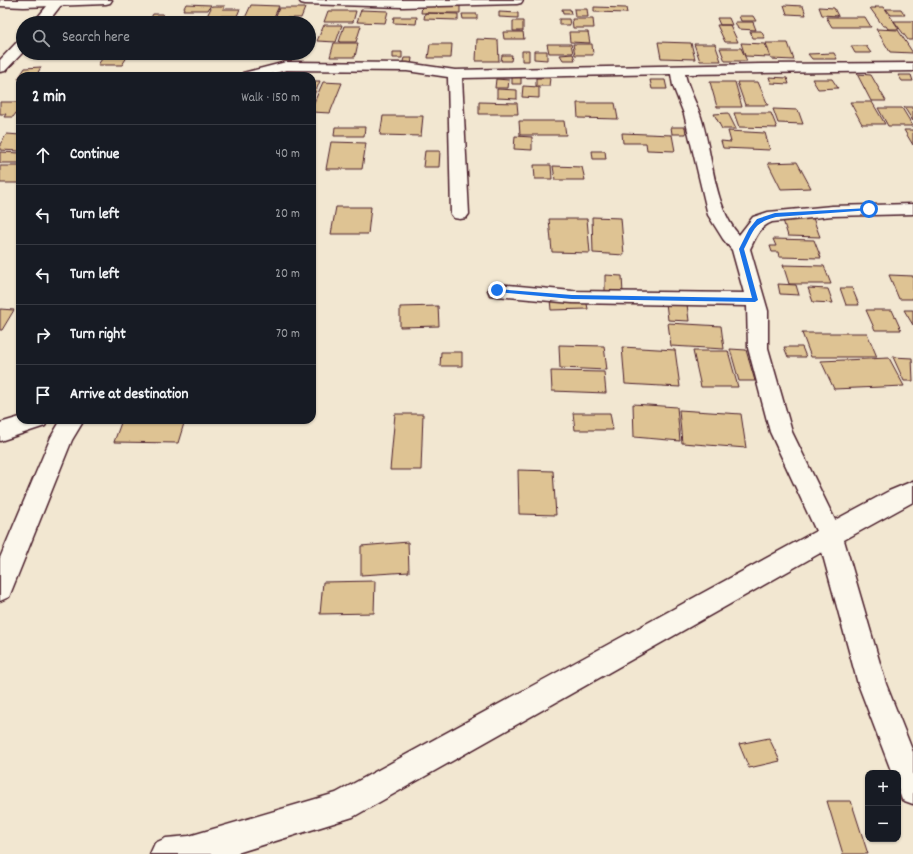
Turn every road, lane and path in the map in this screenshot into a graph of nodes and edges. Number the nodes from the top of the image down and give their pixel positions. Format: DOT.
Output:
graph roads {
  1 [pos="106,0"];
  2 [pos="305,0"];
  3 [pos="517,0"];
  4 [pos="58,1"];
  5 [pos="0,2"];
  6 [pos="46,16"];
  7 [pos="16,51"];
  8 [pos="913,67"];
  9 [pos="0,68"];
  10 [pos="677,70"];
  11 [pos="263,72"];
  12 [pos="455,74"];
  13 [pos="913,209"];
  14 [pos="460,214"];
  15 [pos="741,249"];
  16 [pos="497,290"];
  17 [pos="755,300"];
  18 [pos="25,424"];
  19 [pos="70,424"];
  20 [pos="0,432"];
  21 [pos="913,491"];
  22 [pos="830,535"];
  23 [pos="0,589"];
  24 [pos="913,789"];
  25 [pos="166,854"];
  1 -- 4 [label="street"];
  2 -- 3 [label="street"];
  4 -- 5 [label="street"];
  4 -- 6 [label="street"];
  7 -- 9 [label="street"];
  8 -- 10 [label="street"];
  10 -- 12 [label="street"];
  10 -- 15 [label="street"];
  11 -- 12 [label="street"];
  12 -- 14 [label="street"];
  13 -- 15 [label="street"];
  15 -- 17 [label="street"];
  16 -- 17 [label="street"];
  17 -- 22 [label="street"];
  18 -- 20 [label="street"];
  19 -- 23 [label="street"];
  21 -- 22 [label="street"];
  22 -- 24 [label="street"];
  22 -- 25 [label="street"];
}
